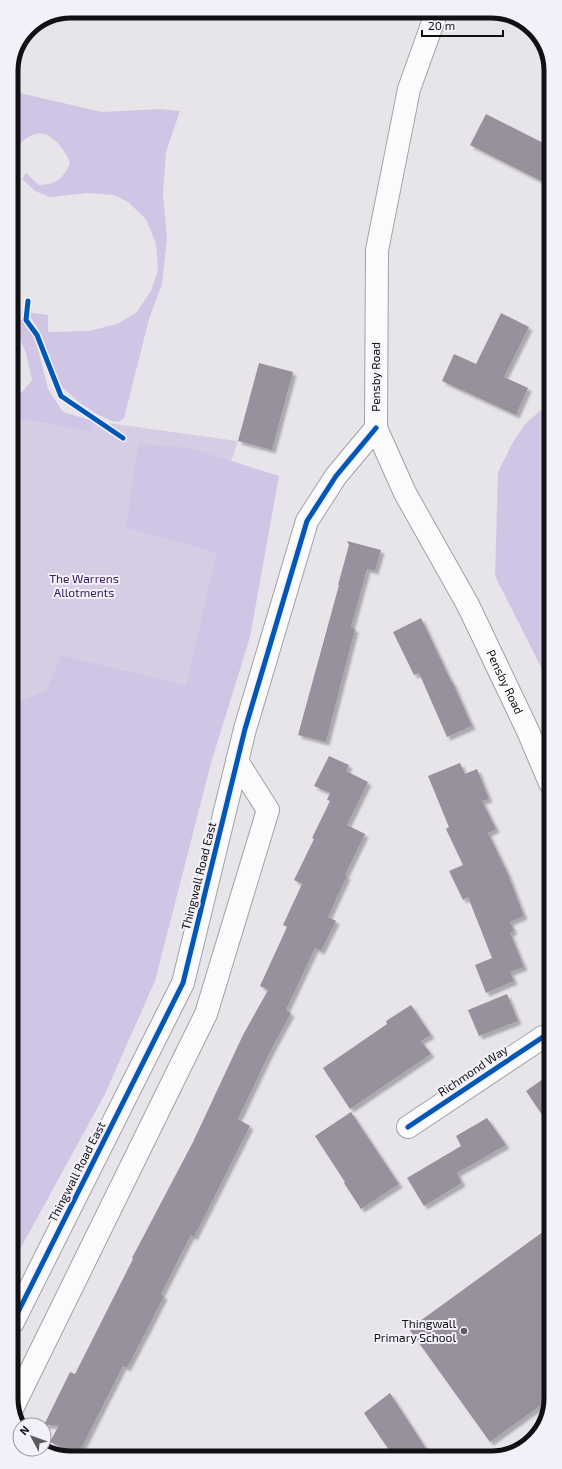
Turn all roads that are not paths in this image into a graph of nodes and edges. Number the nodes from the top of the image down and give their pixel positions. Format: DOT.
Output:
graph roads {
  1 [pos="434,18"];
  2 [pos="376,428"];
  3 [pos="237,761"];
  4 [pos="544,769"];
  5 [pos="544,1037"];
  6 [pos="408,1126"];
  7 [pos="18,1312"];
  8 [pos="18,1397"];
  1 -- 2 [label="street, Pensby Road"];
  2 -- 3 [label="street, Thingwall Road East"];
  2 -- 4 [label="street, Pensby Road"];
  3 -- 7 [label="street, Thingwall Road East"];
  3 -- 8 [label="street"];
  5 -- 6 [label="street, Richmond Way"];
}
